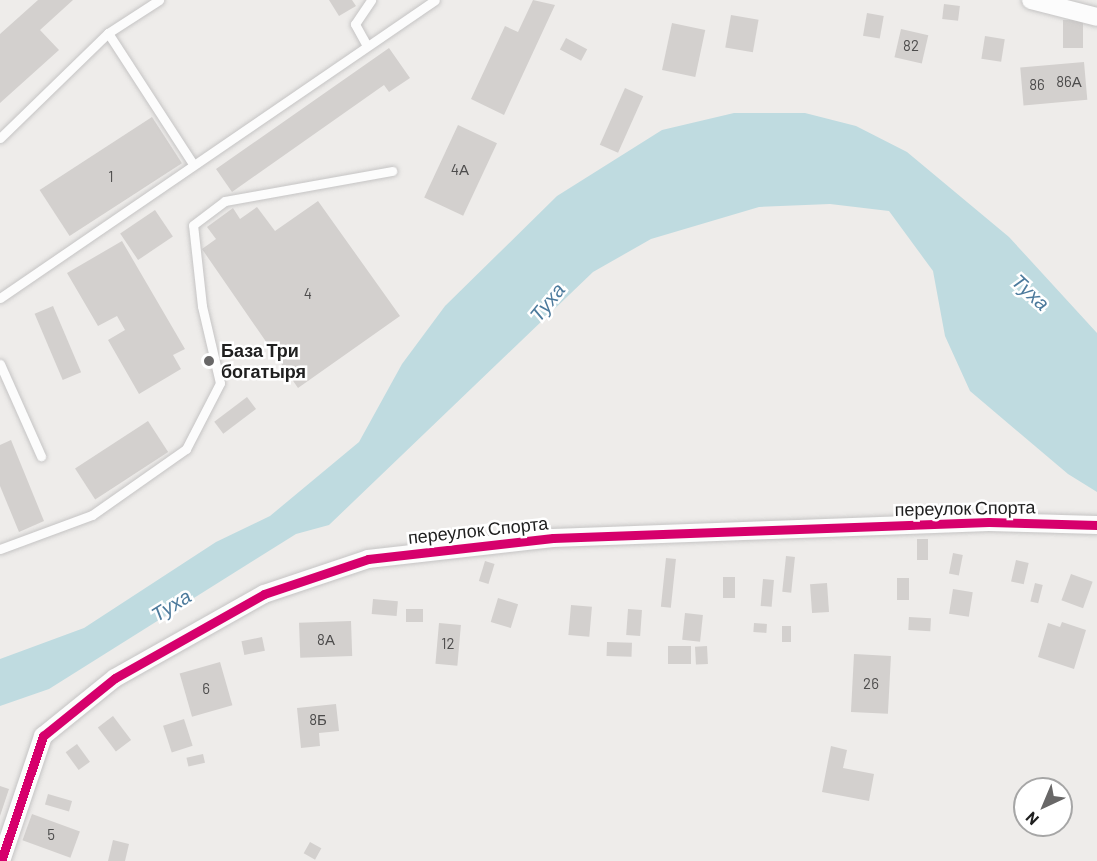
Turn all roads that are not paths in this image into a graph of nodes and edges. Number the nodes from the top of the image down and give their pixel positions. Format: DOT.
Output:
graph roads {
  1 [pos="159,0"];
  2 [pos="371,0"];
  3 [pos="435,0"];
  4 [pos="1031,0"];
  5 [pos="1097,17"];
  6 [pos="108,33"];
  7 [pos="366,44"];
  8 [pos="0,138"];
  9 [pos="193,164"];
  10 [pos="392,171"];
  11 [pos="0,298"];
  12 [pos="0,364"];
  13 [pos="41,456"];
  14 [pos="1097,525"];
  15 [pos="0,549"];
  16 [pos="1,861"];
  1 -- 6 [label="lane"];
  2 -- 7 [label="lane"];
  3 -- 7 [label="lane"];
  4 -- 5 [label="street"];
  6 -- 8 [label="lane"];
  6 -- 9 [label="lane"];
  7 -- 9 [label="lane"];
  9 -- 11 [label="lane"];
  10 -- 15 [label="lane"];
  12 -- 13 [label="lane"];
  14 -- 16 [label="street, переулок Спорта"];
}
